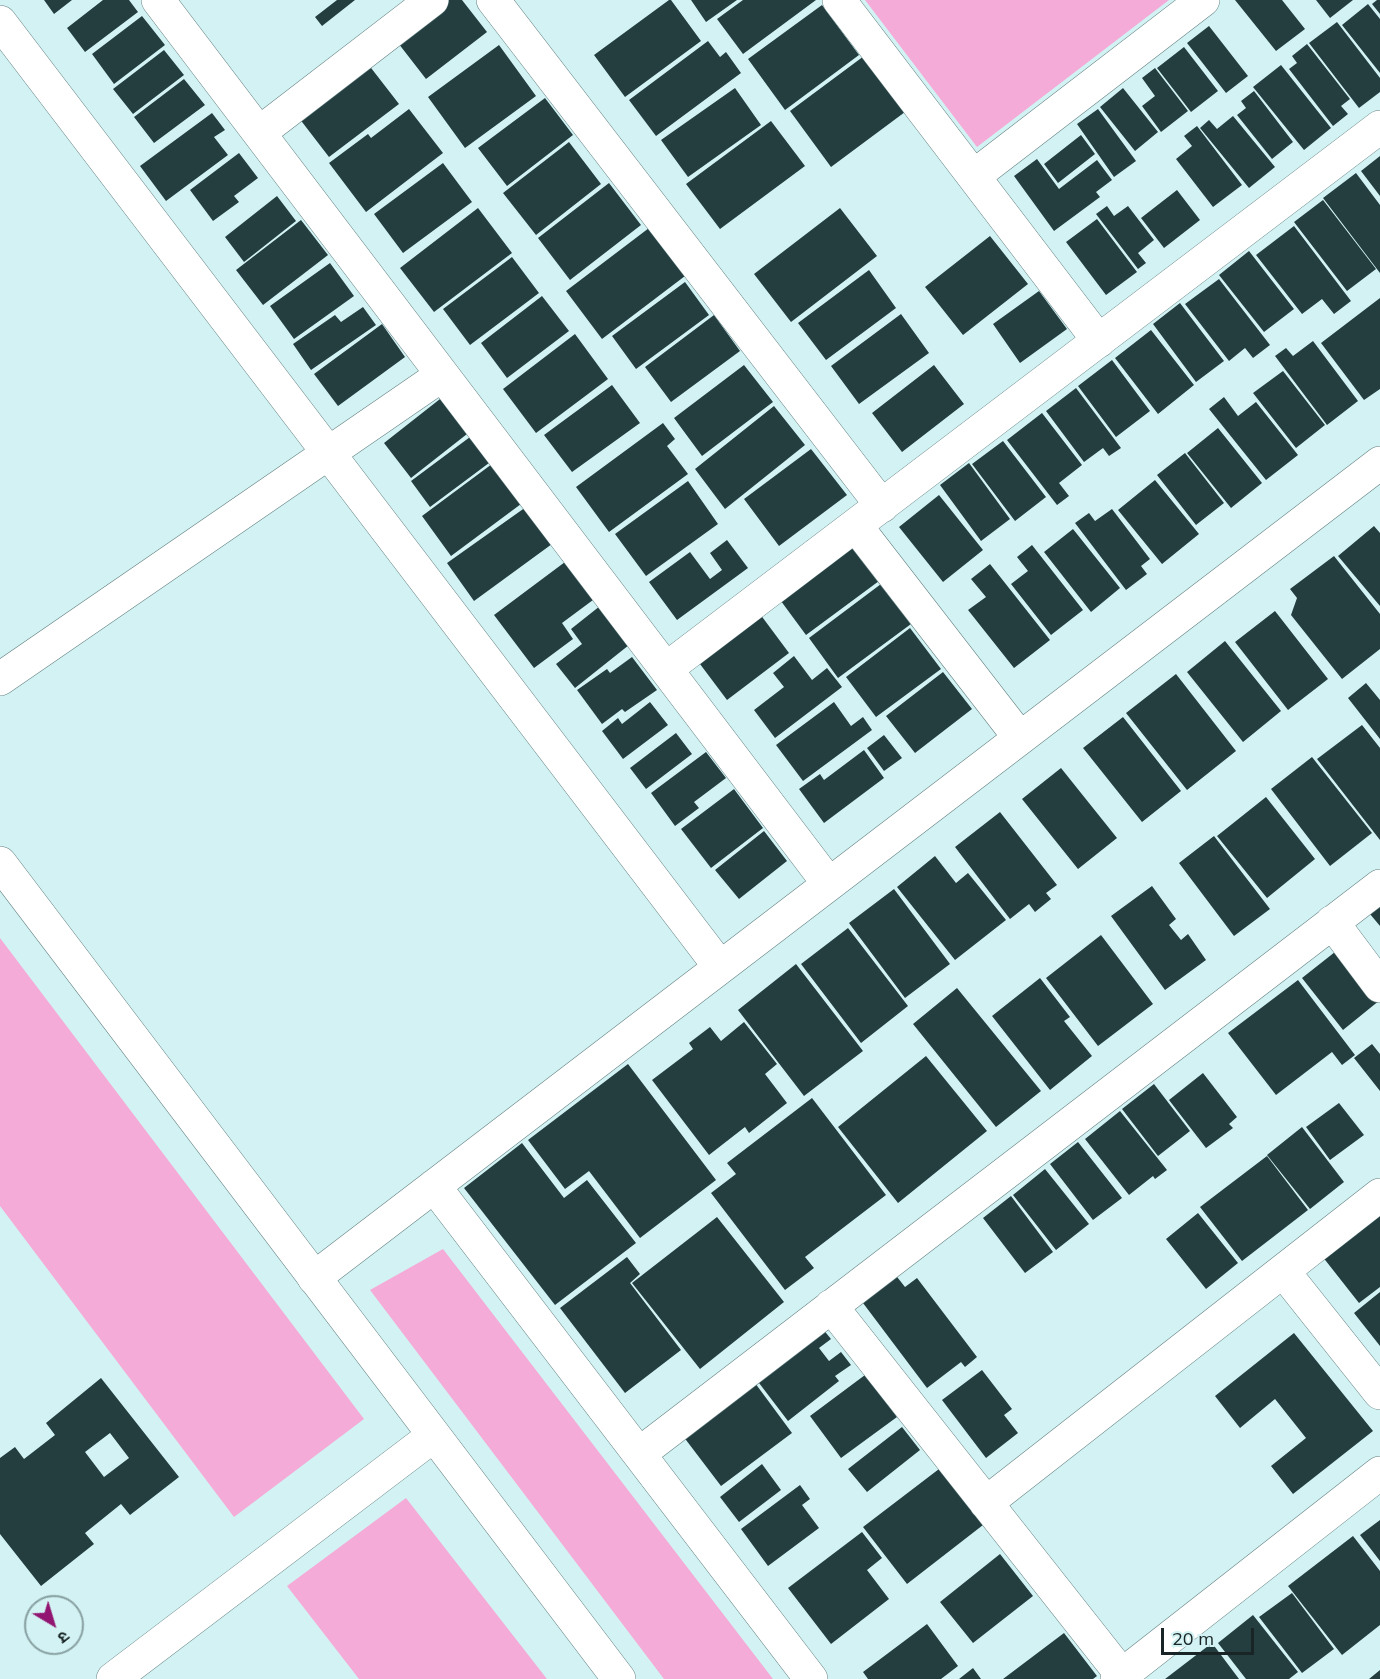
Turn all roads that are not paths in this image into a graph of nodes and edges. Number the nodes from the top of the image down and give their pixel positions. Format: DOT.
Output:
graph roads {
  1 [pos="158,0"];
  2 [pos="432,0"];
  3 [pos="493,0"];
  4 [pos="839,0"];
  5 [pos="1203,0"];
  6 [pos="0,22"];
  7 [pos="1380,127"];
  8 [pos="259,133"];
  9 [pos="974,176"];
  10 [pos="1099,341"];
  11 [pos="442,375"];
  12 [pos="329,453"];
  13 [pos="1380,463"];
  14 [pos="882,506"];
  15 [pos="856,526"];
  16 [pos="666,669"];
  17 [pos="0,679"];
  18 [pos="1020,738"];
  19 [pos="0,863"];
  20 [pos="830,884"];
  21 [pos="1380,886"];
  22 [pos="1332,922"];
  23 [pos="720,967"];
  24 [pos="1380,986"];
  25 [pos="434,1186"];
  26 [pos="1380,1195"];
  27 [pos="1283,1271"];
  28 [pos="314,1278"];
  29 [pos="831,1306"];
  30 [pos="1380,1393"];
  31 [pos="433,1436"];
  32 [pos="639,1454"];
  33 [pos="1380,1473"];
  34 [pos="986,1503"];
  35 [pos="1119,1677"];
  36 [pos="113,1679"];
  37 [pos="619,1679"];
  38 [pos="811,1679"];
  1 -- 8 [label="street"];
  2 -- 8 [label="street"];
  3 -- 14 [label="street"];
  4 -- 9 [label="street"];
  5 -- 9 [label="street"];
  6 -- 12 [label="street"];
  7 -- 10 [label="street"];
  8 -- 11 [label="street"];
  9 -- 10 [label="street"];
  10 -- 14 [label="street"];
  11 -- 12 [label="street"];
  11 -- 16 [label="street"];
  12 -- 17 [label="street"];
  12 -- 23 [label="street"];
  13 -- 18 [label="street"];
  14 -- 15 [label="street"];
  15 -- 16 [label="street"];
  15 -- 18 [label="street"];
  16 -- 20 [label="street"];
  18 -- 20 [label="street"];
  19 -- 28 [label="street"];
  20 -- 23 [label="street"];
  21 -- 22 [label="street"];
  22 -- 24 [label="street"];
  22 -- 29 [label="street"];
  23 -- 25 [label="street"];
  25 -- 28 [label="street"];
  25 -- 32 [label="street"];
  26 -- 27 [label="street"];
  27 -- 30 [label="street"];
  27 -- 34 [label="street"];
  28 -- 31 [label="street"];
  29 -- 32 [label="street"];
  29 -- 34 [label="street"];
  31 -- 36 [label="street"];
  31 -- 37 [label="street"];
  32 -- 38 [label="street"];
  33 -- 35 [label="street"];
  34 -- 35 [label="street"];
}
